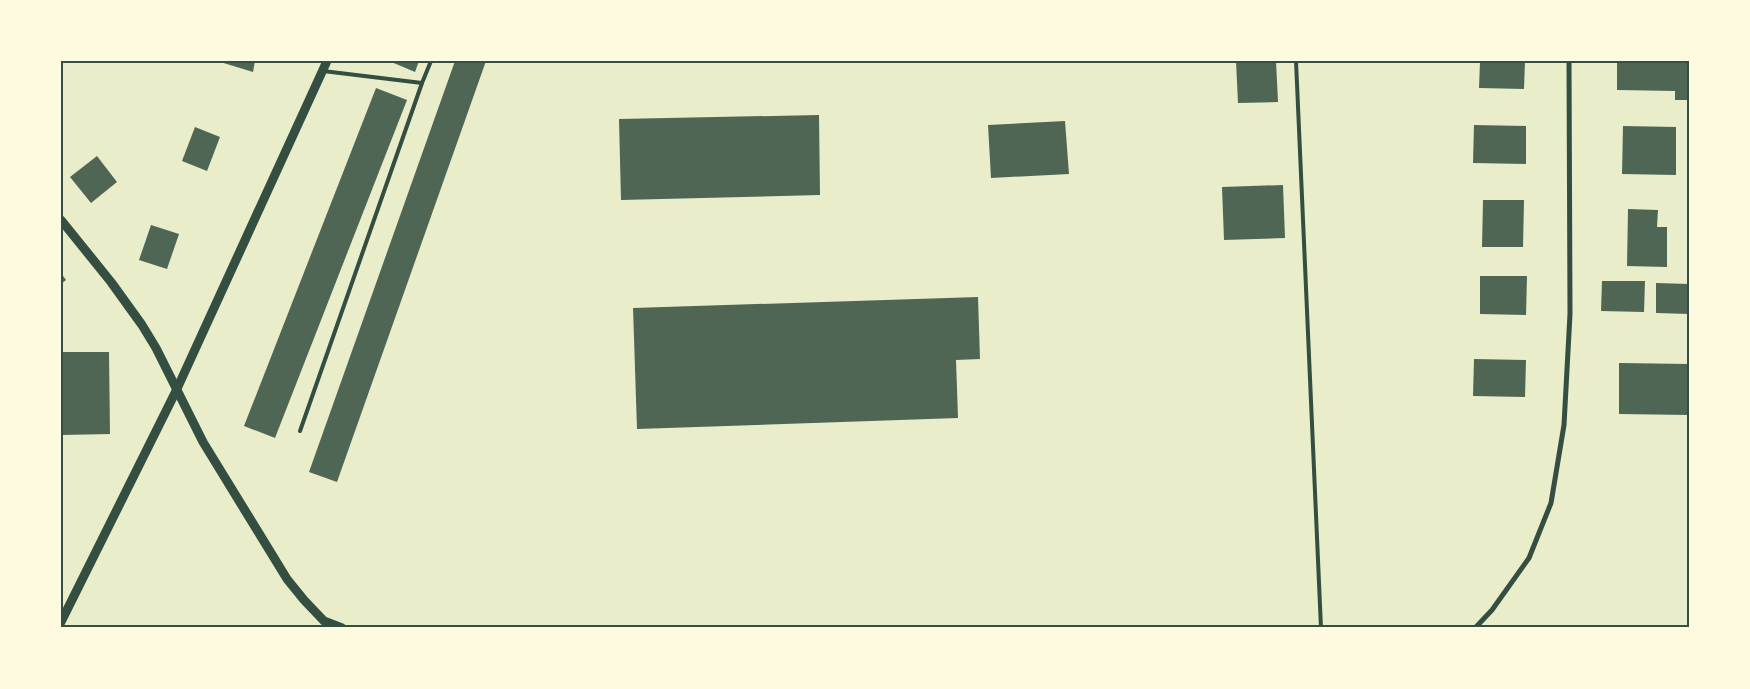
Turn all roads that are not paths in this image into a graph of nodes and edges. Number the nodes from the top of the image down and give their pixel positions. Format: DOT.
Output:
graph roads {
  1 [pos="327,61"];
  2 [pos="431,61"];
  3 [pos="1296,61"];
  4 [pos="1569,61"];
  5 [pos="323,71"];
  6 [pos="422,83"];
  7 [pos="61,220"];
  8 [pos="176,391"];
  9 [pos="300,430"];
  10 [pos="61,622"];
  11 [pos="342,628"];
  12 [pos="1321,628"];
  13 [pos="1475,628"];
  1 -- 5 [label="street"];
  2 -- 6 [label="lane"];
  3 -- 12 [label="lane"];
  4 -- 13 [label="street"];
  5 -- 6 [label="lane"];
  5 -- 8 [label="street"];
  6 -- 9 [label="lane"];
  7 -- 8 [label="street"];
  8 -- 10 [label="street"];
  8 -- 11 [label="street"];
}
